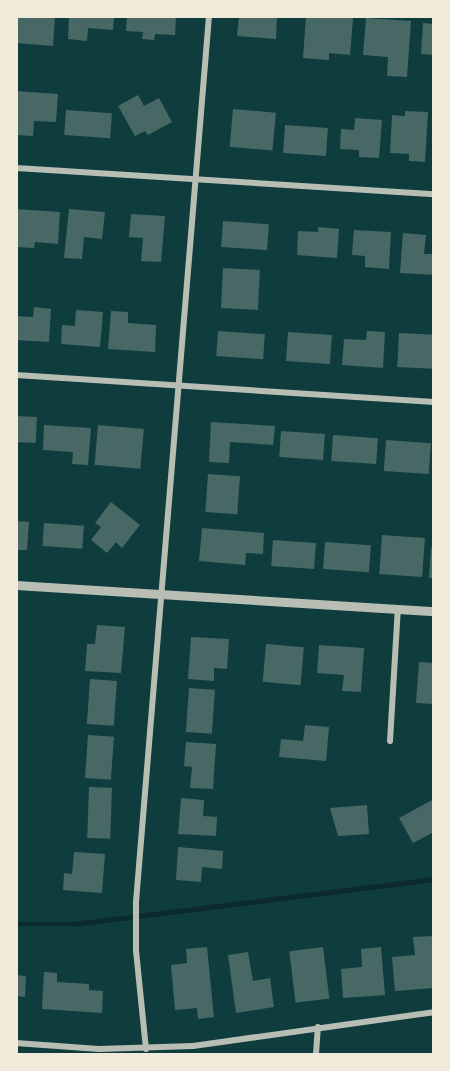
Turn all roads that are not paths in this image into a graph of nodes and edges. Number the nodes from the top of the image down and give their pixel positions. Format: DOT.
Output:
graph roads {
  1 [pos="209,16"];
  2 [pos="16,168"];
  3 [pos="196,177"];
  4 [pos="434,194"];
  5 [pos="16,375"];
  6 [pos="180,384"];
  7 [pos="434,402"];
  8 [pos="16,585"];
  9 [pos="160,592"];
  10 [pos="398,609"];
  11 [pos="434,611"];
  12 [pos="390,741"];
  13 [pos="434,1012"];
  14 [pos="318,1027"];
  15 [pos="16,1043"];
  16 [pos="146,1049"];
  17 [pos="316,1054"];
  1 -- 3 [label="street"];
  2 -- 3 [label="street"];
  3 -- 4 [label="street"];
  3 -- 6 [label="street"];
  5 -- 6 [label="street"];
  6 -- 7 [label="street"];
  6 -- 9 [label="street"];
  8 -- 9 [label="street"];
  9 -- 10 [label="street"];
  9 -- 16 [label="street"];
  10 -- 11 [label="street"];
  10 -- 12 [label="street"];
  13 -- 14 [label="street"];
  14 -- 16 [label="street"];
  14 -- 17 [label="street"];
  15 -- 16 [label="street"];
}
